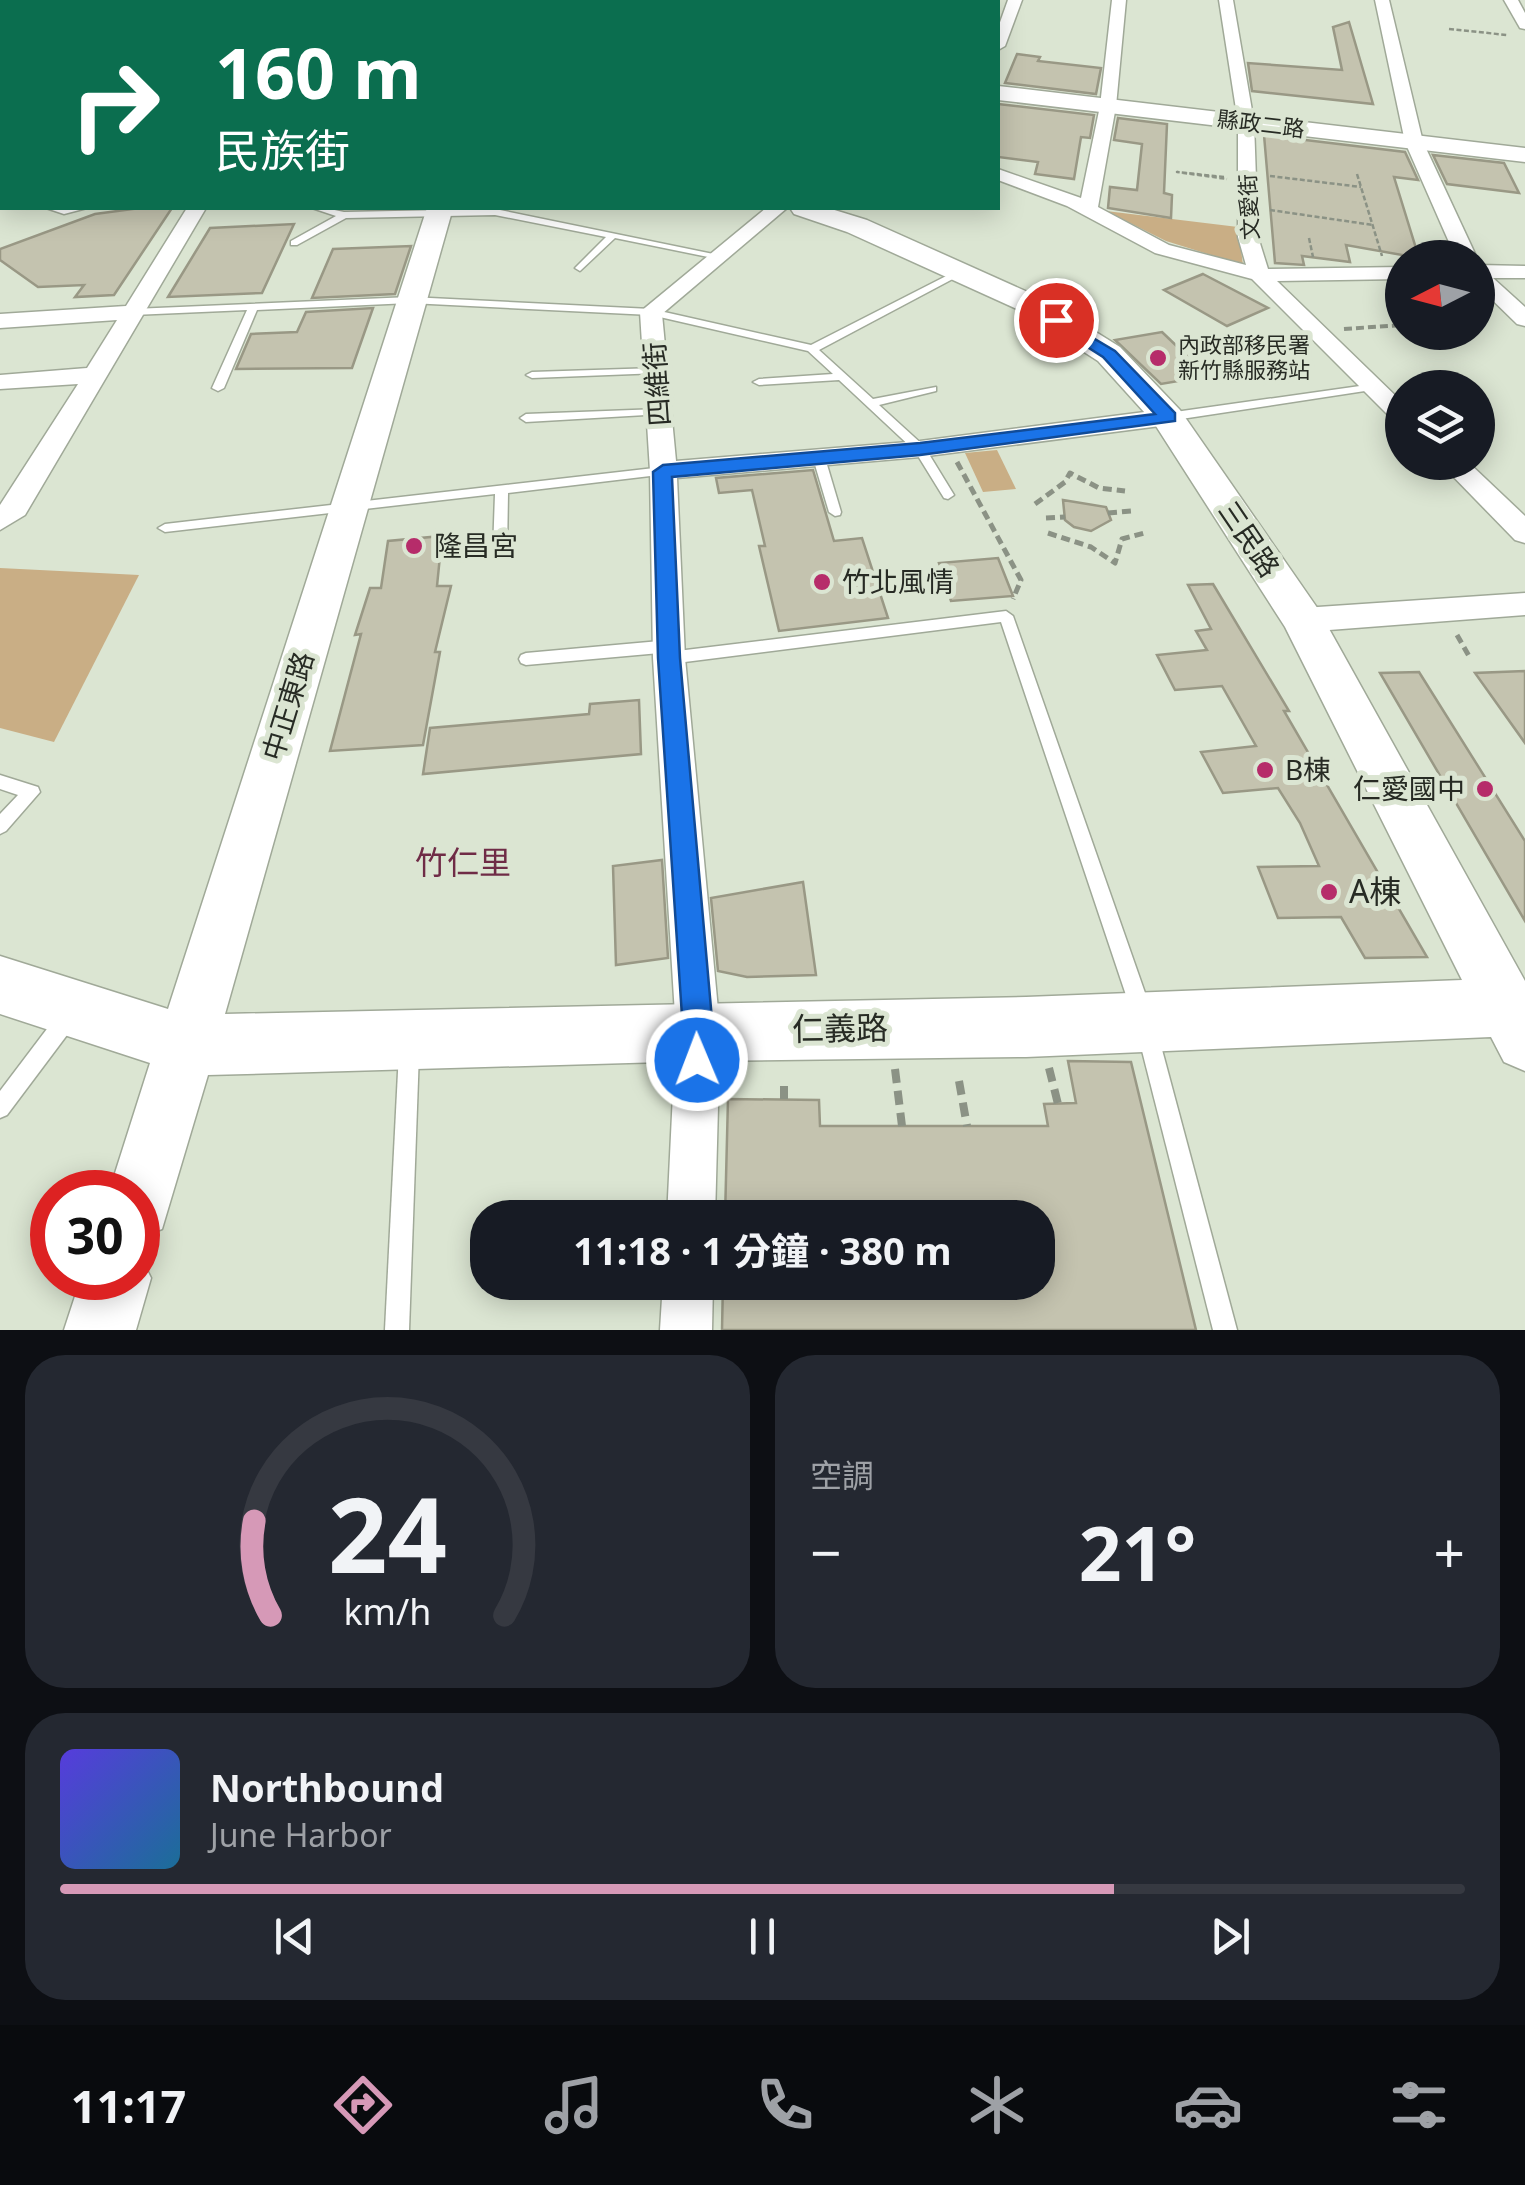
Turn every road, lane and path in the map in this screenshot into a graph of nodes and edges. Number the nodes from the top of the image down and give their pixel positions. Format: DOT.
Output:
graph roads {
  1 [pos="1015,0"];
  2 [pos="1119,0"];
  3 [pos="1226,0"];
  4 [pos="1382,0"];
  5 [pos="1512,0"];
  6 [pos="1525,25"];
  7 [pos="1449,30"];
  8 [pos="1506,35"];
  9 [pos="1000,41"];
  10 [pos="1000,83"];
  11 [pos="1000,93"];
  12 [pos="1108,101"];
  13 [pos="1245,117"];
  14 [pos="1412,136"];
  15 [pos="1525,144"];
  16 [pos="1525,155"];
  17 [pos="1357,174"];
  18 [pos="1000,175"];
  19 [pos="1247,178"];
  20 [pos="1361,187"];
  21 [pos="1248,207"];
  22 [pos="1088,209"];
  23 [pos="195,210"];
  24 [pos="324,210"];
  25 [pos="424,210"];
  26 [pos="440,210"];
  27 [pos="458,210"];
  28 [pos="775,210"];
  29 [pos="809,210"];
  30 [pos="344,215"];
  31 [pos="1372,225"];
  32 [pos="613,236"];
  33 [pos="1459,240"];
  34 [pos="294,243"];
  35 [pos="1385,252"];
  36 [pos="718,256"];
  37 [pos="580,268"];
  38 [pos="1525,272"];
  39 [pos="959,273"];
  40 [pos="1385,273"];
  41 [pos="1495,273"];
  42 [pos="1259,275"];
  43 [pos="1495,289"];
  44 [pos="410,300"];
  45 [pos="253,308"];
  46 [pos="134,312"];
  47 [pos="651,312"];
  48 [pos="1525,318"];
  49 [pos="0,321"];
  50 [pos="1385,325"];
  51 [pos="1316,331"];
  52 [pos="812,349"];
  53 [pos="656,371"];
  54 [pos="532,375"];
  55 [pos="96,376"];
  56 [pos="842,377"];
  57 [pos="0,382"];
  58 [pos="759,382"];
  59 [pos="1374,387"];
  60 [pos="218,388"];
  61 [pos="932,389"];
  62 [pos="1385,398"];
  63 [pos="871,404"];
  64 [pos="659,412"];
  65 [pos="1168,417"];
  66 [pos="526,418"];
  67 [pos="948,446"];
  68 [pos="920,449"];
  69 [pos="819,458"];
  70 [pos="663,472"];
  71 [pos="1470,480"];
  72 [pos="502,489"];
  73 [pos="1125,491"];
  74 [pos="948,495"];
  75 [pos="1035,504"];
  76 [pos="349,505"];
  77 [pos="5,511"];
  78 [pos="1132,511"];
  79 [pos="835,512"];
  80 [pos="1108,513"];
  81 [pos="1065,517"];
  82 [pos="1046,518"];
  83 [pos="165,528"];
  84 [pos="1148,532"];
  85 [pos="1048,533"];
  86 [pos="1525,534"];
  87 [pos="500,551"];
  88 [pos="1525,604"];
  89 [pos="1006,616"];
  90 [pos="1303,620"];
  91 [pos="670,652"];
  92 [pos="526,659"];
  93 [pos="0,782"];
  94 [pos="0,826"];
  95 [pos="0,985"];
  96 [pos="75,1009"];
  97 [pos="1520,1022"];
  98 [pos="1145,1023"];
  99 [pos="889,1029"];
  100 [pos="698,1031"];
  101 [pos="409,1038"];
  102 [pos="186,1045"];
  103 [pos="1045,1050"];
  104 [pos="959,1080"];
  105 [pos="784,1086"];
  106 [pos="784,1099"];
  107 [pos="1058,1104"];
  108 [pos="0,1108"];
  109 [pos="902,1126"];
  110 [pos="967,1126"];
  111 [pos="148,1170"];
  112 [pos="692,1200"];
  113 [pos="109,1300"];
  114 [pos="687,1300"];
  115 [pos="100,1330"];
  116 [pos="397,1330"];
  117 [pos="686,1330"];
  118 [pos="1225,1330"];
  1 -- 9 [label="street"];
  2 -- 12 [label="street"];
  3 -- 13 [label="street, 文愛街"];
  4 -- 14 [label="street"];
  5 -- 6 [label="street"];
  7 -- 8 [label="path"];
  10 -- 12 [label="street, 縣政二路"];
  11 -- 12 [label="street, 縣政二路"];
  12 -- 13 [label="street, 縣政二路"];
  12 -- 22 [label="street"];
  13 -- 14 [label="street, 縣政二路"];
  13 -- 19 [label="street, 文愛街"];
  14 -- 15 [label="street, 縣政二路"];
  14 -- 16 [label="street, 縣政二路"];
  14 -- 33 [label="street"];
  17 -- 20 [label="path"];
  18 -- 22 [label="street"];
  19 -- 19 [label="path"];
  19 -- 20 [label="path"];
  19 -- 21 [label="street, 文愛街"];
  20 -- 31 [label="path"];
  21 -- 31 [label="path"];
  21 -- 42 [label="street, 文愛街"];
  22 -- 42 [label="street"];
  23 -- 46 [label="street"];
  24 -- 30 [label="lane"];
  25 -- 30 [label="lane"];
  26 -- 44 [label="street, 中正東路"];
  27 -- 32 [label="lane"];
  28 -- 36 [label="street, 四維街"];
  29 -- 39 [label="street, 三民路"];
  30 -- 34 [label="lane"];
  31 -- 35 [label="path"];
  32 -- 36 [label="lane"];
  32 -- 37 [label="lane"];
  36 -- 47 [label="street, 四維街"];
  38 -- 41 [label="street"];
  39 -- 52 [label="lane"];
  39 -- 65 [label="street, 三民路"];
  40 -- 42 [label="street"];
  42 -- 51 [label="street, 文愛街"];
  43 -- 48 [label="street"];
  44 -- 45 [label="lane"];
  44 -- 47 [label="lane"];
  44 -- 76 [label="street, 中正東路"];
  45 -- 46 [label="lane"];
  45 -- 60 [label="lane"];
  46 -- 49 [label="street"];
  46 -- 55 [label="street"];
  47 -- 52 [label="lane"];
  47 -- 53 [label="street, 四維街"];
  50 -- 51 [label="path"];
  51 -- 59 [label="street, 文愛街"];
  52 -- 56 [label="lane"];
  53 -- 54 [label="lane"];
  53 -- 64 [label="street, 四維街"];
  55 -- 57 [label="street"];
  55 -- 77 [label="street"];
  56 -- 58 [label="lane"];
  56 -- 63 [label="lane"];
  59 -- 62 [label="street, 文愛街"];
  59 -- 65 [label="lane"];
  61 -- 63 [label="lane"];
  63 -- 68 [label="lane"];
  64 -- 66 [label="lane"];
  64 -- 70 [label="street, 四維街"];
  65 -- 67 [label="street"];
  65 -- 90 [label="street, 三民路"];
  67 -- 68 [label="street"];
  67 -- 89 [label="path"];
  68 -- 69 [label="street"];
  68 -- 74 [label="lane"];
  69 -- 70 [label="street"];
  69 -- 79 [label="lane"];
  70 -- 72 [label="lane"];
  70 -- 91 [label="street, 四維街"];
  71 -- 86 [label="street"];
  72 -- 76 [label="lane"];
  72 -- 87 [label="lane"];
  73 -- 75 [label="path"];
  76 -- 83 [label="lane"];
  76 -- 102 [label="street, 中正東路"];
  78 -- 80 [label="path"];
  81 -- 82 [label="path"];
  84 -- 85 [label="path"];
  88 -- 90 [label="street"];
  89 -- 91 [label="lane"];
  89 -- 98 [label="lane"];
  90 -- 97 [label="street, 三民路"];
  91 -- 92 [label="lane"];
  91 -- 100 [label="street, 四維街"];
  93 -- 94 [label="lane"];
  95 -- 96 [label="street, 仁義路"];
  96 -- 102 [label="street, 仁義路"];
  96 -- 108 [label="lane"];
  97 -- 98 [label="street, 仁義路"];
  98 -- 99 [label="street, 仁義路"];
  98 -- 118 [label="lane"];
  99 -- 100 [label="street, 仁義路"];
  99 -- 109 [label="path"];
  100 -- 101 [label="street, 仁義路"];
  100 -- 112 [label="street, 四維街"];
  101 -- 102 [label="street, 仁義路"];
  101 -- 116 [label="lane"];
  102 -- 111 [label="street, 中正東路"];
  103 -- 107 [label="path"];
  104 -- 110 [label="path"];
  105 -- 106 [label="path"];
  113 -- 115 [label="street"];
  114 -- 117 [label="street"];
}
